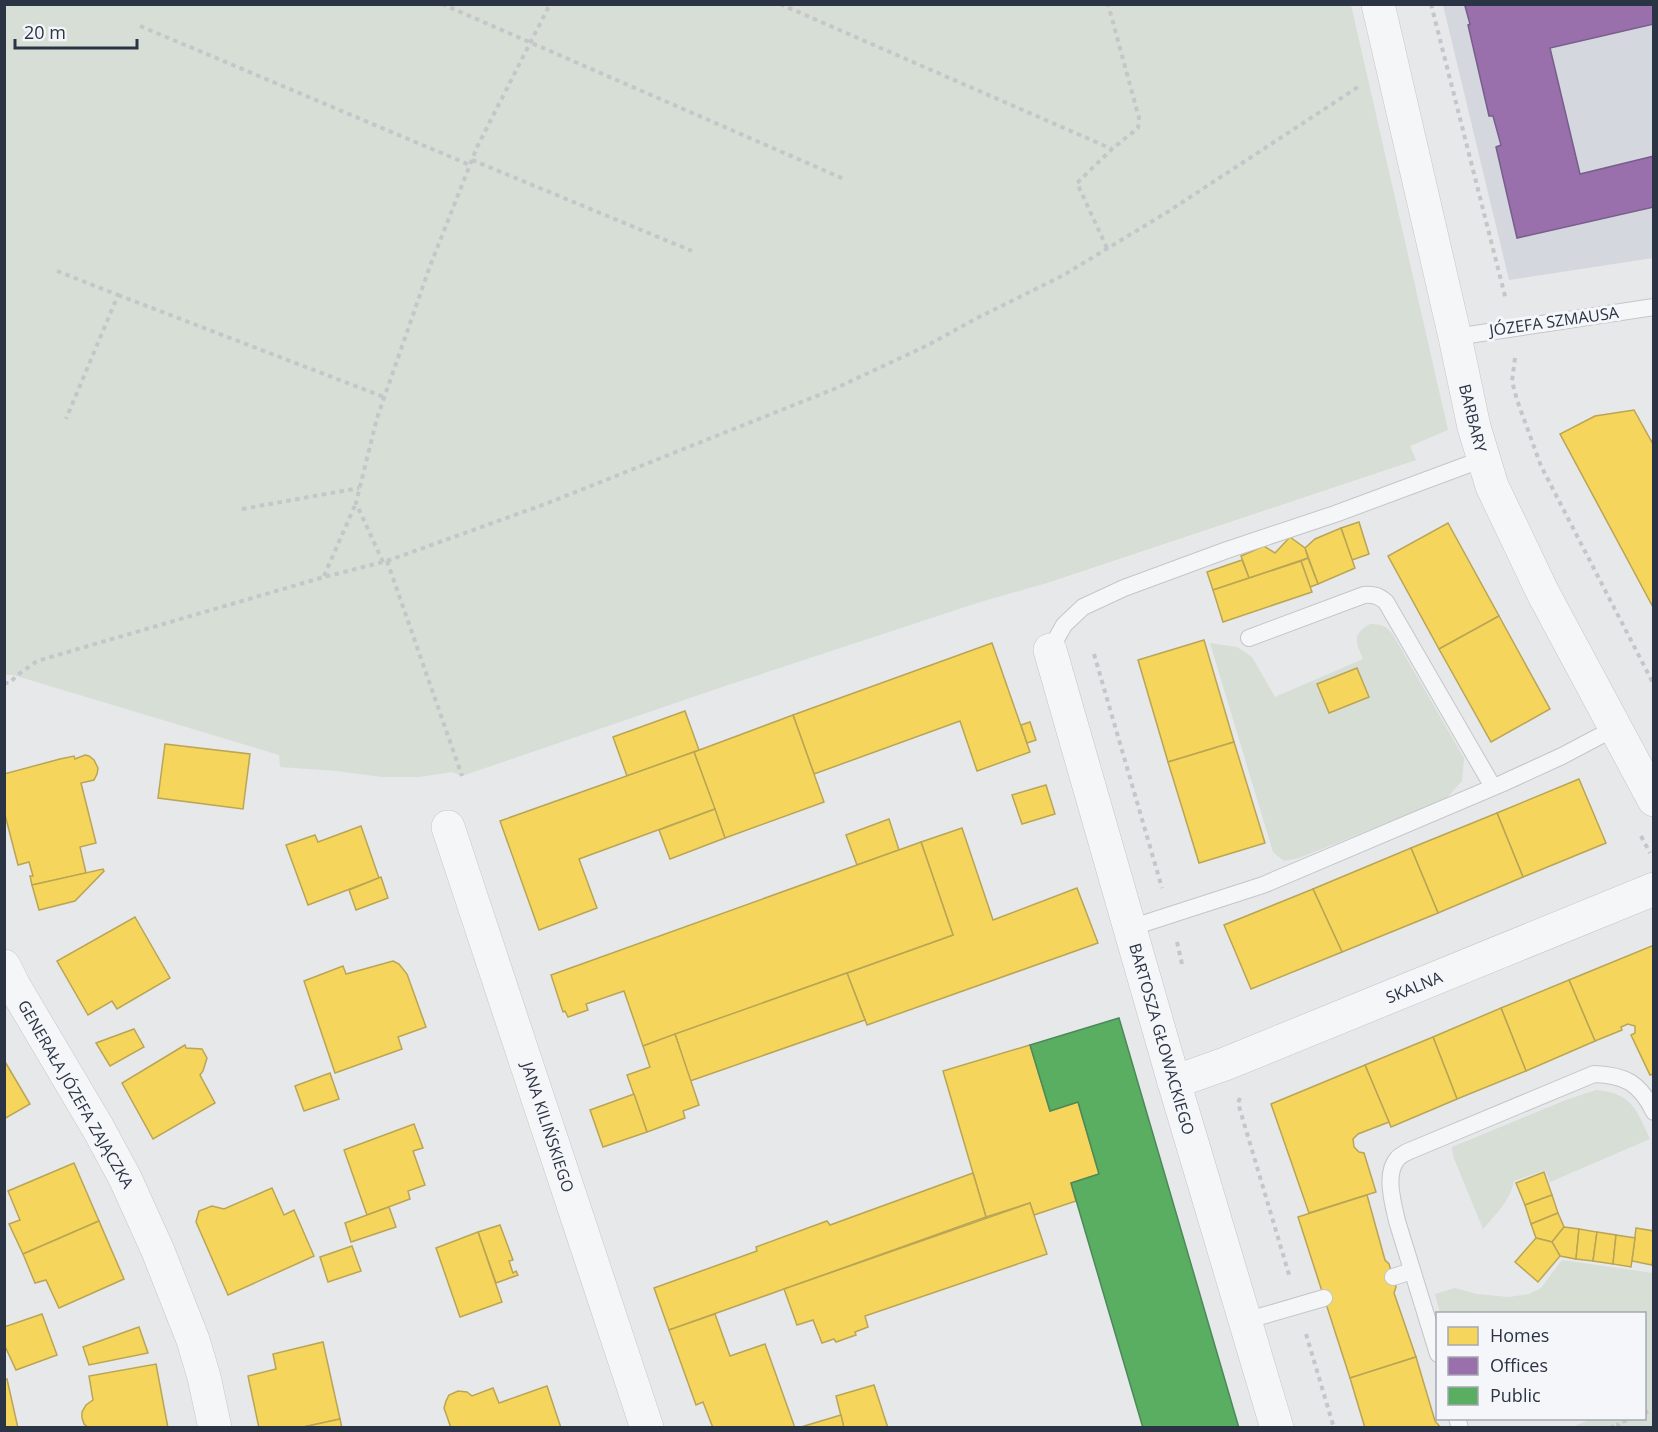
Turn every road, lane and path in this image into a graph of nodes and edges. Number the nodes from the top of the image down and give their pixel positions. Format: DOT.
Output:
graph roads {
  1 [pos="442,4"];
  2 [pos="550,4"];
  3 [pos="780,4"];
  4 [pos="1108,4"];
  5 [pos="1378,4"];
  6 [pos="1431,4"];
  7 [pos="140,26"];
  8 [pos="530,43"];
  9 [pos="1360,86"];
  10 [pos="1112,149"];
  11 [pos="471,162"];
  12 [pos="844,179"];
  13 [pos="1107,248"];
  14 [pos="692,251"];
  15 [pos="57,271"];
  16 [pos="118,295"];
  17 [pos="1653,307"];
  18 [pos="1511,328"];
  19 [pos="1455,337"];
  20 [pos="384,397"];
  21 [pos="66,419"];
  22 [pos="1483,459"];
  23 [pos="359,488"];
  24 [pos="356,503"];
  25 [pos="242,508"];
  26 [pos="385,561"];
  27 [pos="324,577"];
  28 [pos="1249,638"];
  29 [pos="1050,650"];
  30 [pos="4,683"];
  31 [pos="1653,685"];
  32 [pos="1615,728"];
  33 [pos="462,776"];
  34 [pos="1493,787"];
  35 [pos="1653,800"];
  36 [pos="448,827"];
  37 [pos="1653,889"];
  38 [pos="1130,928"];
  39 [pos="4,966"];
  40 [pos="1174,1082"];
  41 [pos="1240,1097"];
  42 [pos="1653,1112"];
  43 [pos="1412,1271"];
  44 [pos="1393,1277"];
  45 [pos="1324,1298"];
  46 [pos="1298,1305"];
  47 [pos="1245,1321"];
  48 [pos="1436,1351"];
  49 [pos="1618,1426"];
  50 [pos="215,1428"];
  51 [pos="647,1428"];
  52 [pos="1277,1428"];
  53 [pos="1334,1428"];
  54 [pos="1610,1428"];
  1 -- 8 [label="path"];
  2 -- 8 [label="path"];
  3 -- 10 [label="path"];
  4 -- 10 [label="path"];
  5 -- 19 [label="street, BARBARY"];
  6 -- 18 [label="path"];
  7 -- 11 [label="path"];
  8 -- 11 [label="path"];
  8 -- 12 [label="path"];
  9 -- 13 [label="path"];
  10 -- 13 [label="path"];
  11 -- 14 [label="path"];
  11 -- 20 [label="path"];
  13 -- 26 [label="path"];
  15 -- 16 [label="path"];
  16 -- 20 [label="path"];
  16 -- 21 [label="path"];
  17 -- 18 [label="lane, JÓZEFA SZMAUSA"];
  18 -- 19 [label="lane, JÓZEFA SZMAUSA"];
  18 -- 31 [label="path"];
  19 -- 22 [label="street, BARBARY"];
  20 -- 23 [label="path"];
  22 -- 29 [label="lane"];
  22 -- 32 [label="street, BARBARY"];
  23 -- 24 [label="path"];
  23 -- 25 [label="path"];
  24 -- 26 [label="path"];
  24 -- 27 [label="path"];
  26 -- 27 [label="path"];
  26 -- 33 [label="path"];
  27 -- 30 [label="path"];
  28 -- 34 [label="lane"];
  29 -- 38 [label="street, BARTOSZA GŁOWACKIEGO"];
  32 -- 34 [label="lane"];
  32 -- 35 [label="street, BARBARY"];
  34 -- 38 [label="lane"];
  36 -- 51 [label="street, JANA KILIŃSKIEGO"];
  37 -- 40 [label="street, SKALNA"];
  38 -- 40 [label="street, BARTOSZA GŁOWACKIEGO"];
  39 -- 50 [label="street, GENERAŁA JÓZEFA ZAJĄCZKA"];
  40 -- 47 [label="street, BARTOSZA GŁOWACKIEGO"];
  41 -- 46 [label="path"];
  42 -- 43 [label="lane"];
  43 -- 44 [label="lane"];
  43 -- 48 [label="lane"];
  45 -- 46 [label="lane"];
  46 -- 47 [label="lane"];
  46 -- 53 [label="path"];
  47 -- 52 [label="street, BARTOSZA GŁOWACKIEGO"];
  49 -- 54 [label="path"];
}
